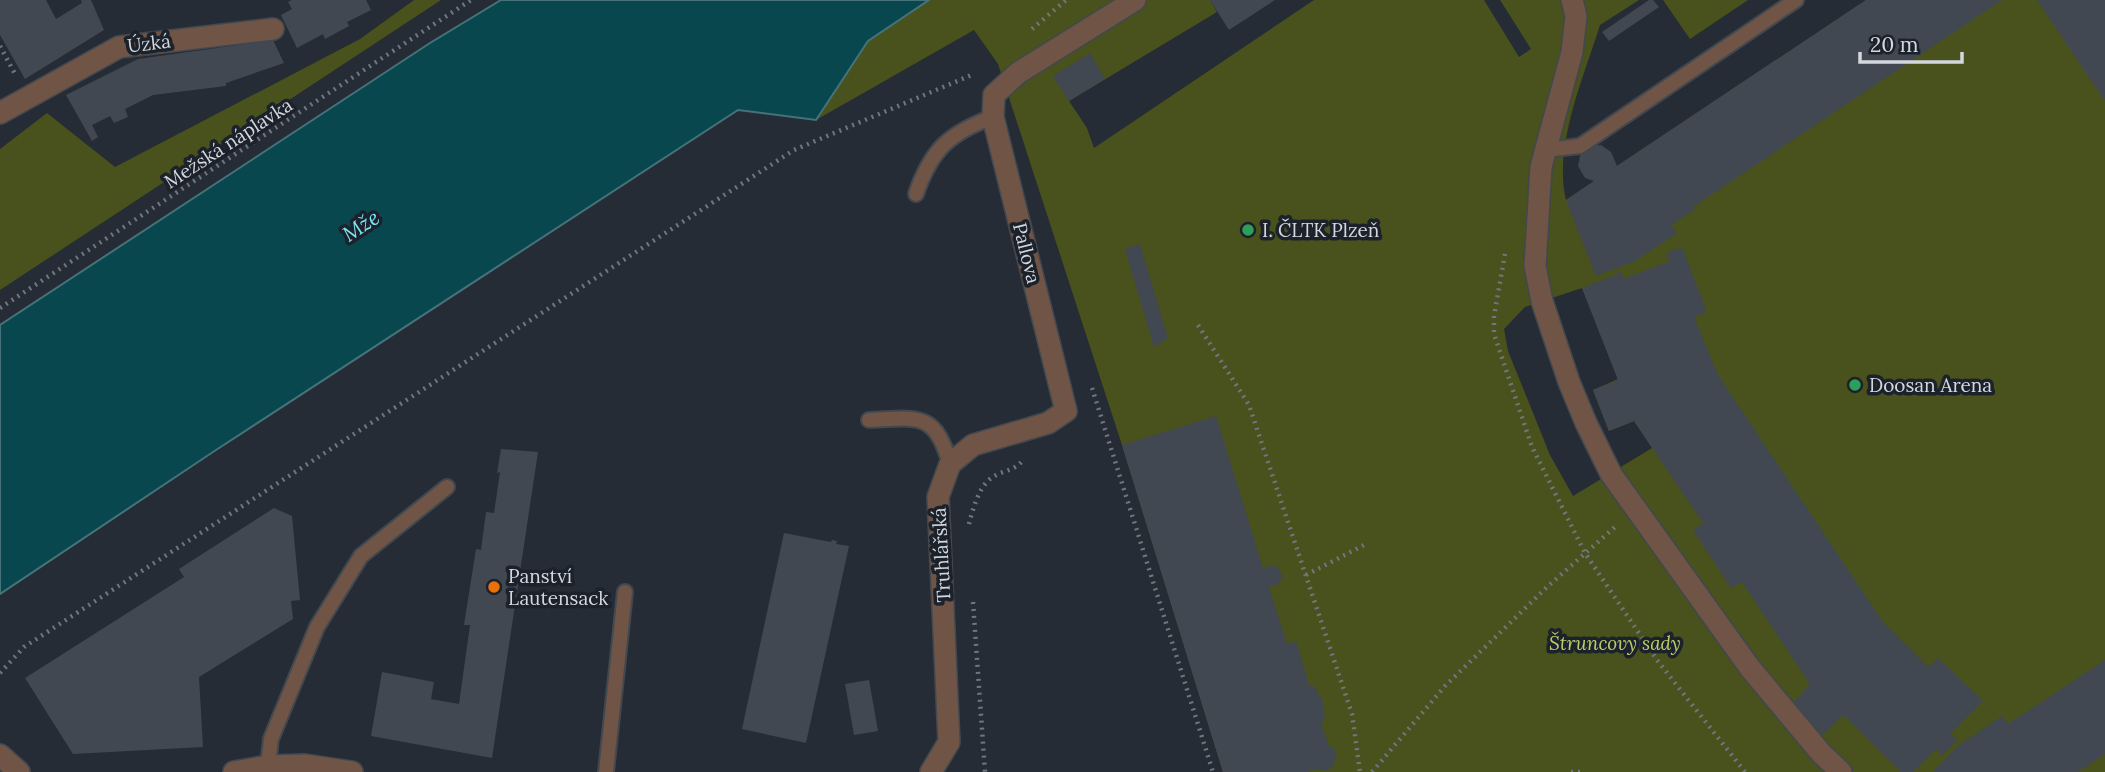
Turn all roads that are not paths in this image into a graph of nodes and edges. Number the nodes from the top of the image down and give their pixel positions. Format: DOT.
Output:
graph roads {
  1 [pos="1135,0"];
  2 [pos="1572,0"];
  3 [pos="1796,0"];
  4 [pos="273,29"];
  5 [pos="2,107"];
  6 [pos="993,117"];
  7 [pos="1546,150"];
  8 [pos="916,194"];
  9 [pos="869,420"];
  10 [pos="950,464"];
  11 [pos="447,487"];
  12 [pos="625,592"];
  13 [pos="0,755"];
  14 [pos="268,766"];
  15 [pos="19,772"];
  16 [pos="234,772"];
  17 [pos="352,772"];
  18 [pos="606,772"];
  19 [pos="931,772"];
  20 [pos="1841,772"];
  1 -- 6 [label="street, Pallova"];
  2 -- 7 [label="street"];
  3 -- 7 [label="lane"];
  4 -- 5 [label="street, Úzká"];
  6 -- 8 [label="lane"];
  6 -- 10 [label="street, Pallova"];
  7 -- 20 [label="street"];
  9 -- 10 [label="lane"];
  10 -- 19 [label="street, Truhlářská"];
  11 -- 14 [label="lane"];
  12 -- 18 [label="lane"];
  13 -- 15 [label="street"];
  14 -- 16 [label="street"];
  14 -- 17 [label="street"];
}
